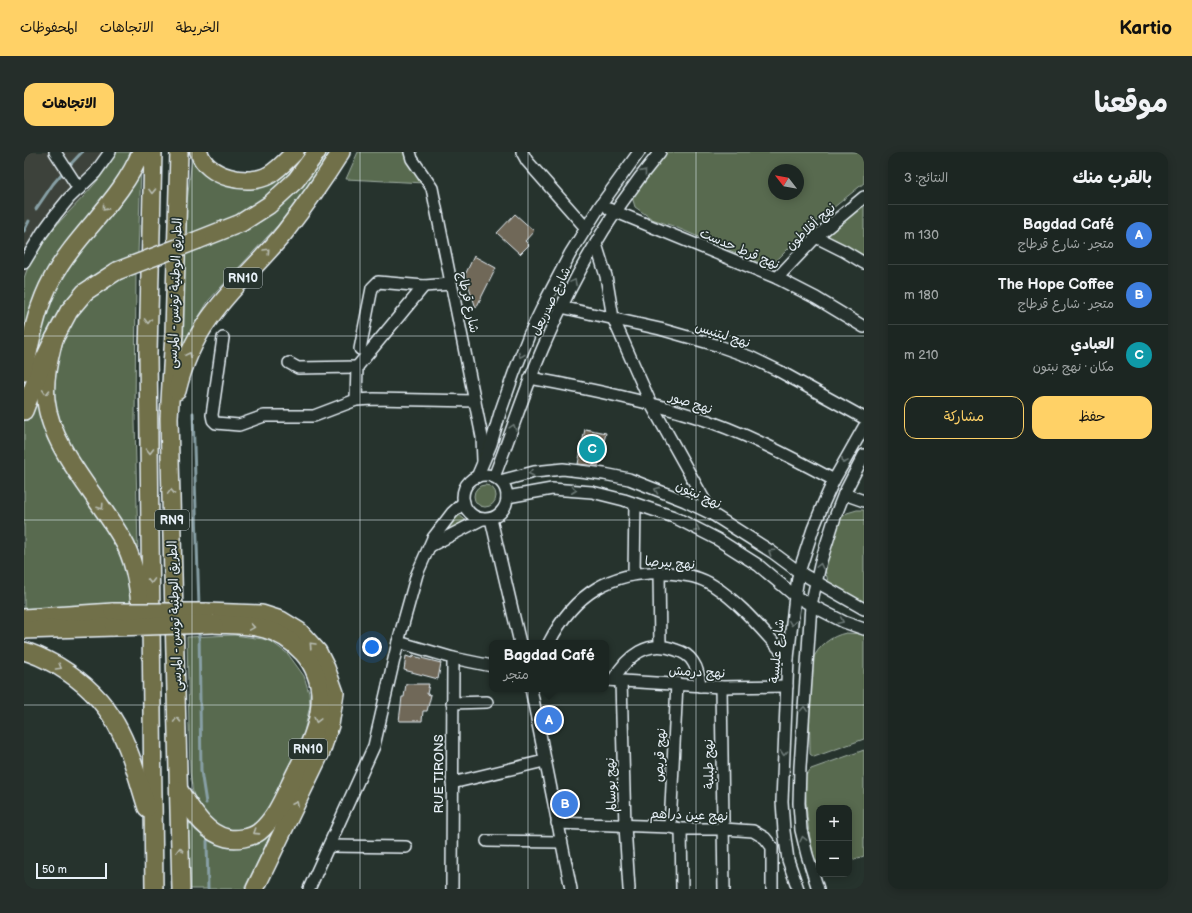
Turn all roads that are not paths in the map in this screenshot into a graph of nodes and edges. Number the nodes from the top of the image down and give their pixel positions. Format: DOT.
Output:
graph roads {
  1 [pos="55,152"];
  2 [pos="110,152"];
  3 [pos="142,152"];
  4 [pos="153,152"];
  5 [pos="179,152"];
  6 [pos="188,152"];
  7 [pos="200,152"];
  8 [pos="295,152"];
  9 [pos="317,152"];
  10 [pos="342,152"];
  11 [pos="410,152"];
  12 [pos="522,152"];
  13 [pos="639,152"];
  14 [pos="660,152"];
  15 [pos="79,189"];
  16 [pos="864,197"];
  17 [pos="600,206"];
  18 [pos="616,212"];
  19 [pos="176,220"];
  20 [pos="586,228"];
  21 [pos="816,237"];
  22 [pos="596,244"];
  23 [pos="24,263"];
  24 [pos="864,263"];
  25 [pos="777,278"];
  26 [pos="451,284"];
  27 [pos="424,286"];
  28 [pos="561,307"];
  29 [pos="613,318"];
  30 [pos="864,327"];
  31 [pos="223,338"];
  32 [pos="54,339"];
  33 [pos="360,348"];
  34 [pos="289,363"];
  35 [pos="357,367"];
  36 [pos="24,372"];
  37 [pos="530,378"];
  38 [pos="356,400"];
  39 [pos="475,401"];
  40 [pos="652,404"];
  41 [pos="24,412"];
  42 [pos="169,418"];
  43 [pos="864,418"];
  44 [pos="864,427"];
  45 [pos="864,455"];
  46 [pos="483,463"];
  47 [pos="477,476"];
  48 [pos="497,479"];
  49 [pos="834,480"];
  50 [pos="844,494"];
  51 [pos="507,498"];
  52 [pos="864,501"];
  53 [pos="464,502"];
  54 [pos="635,504"];
  55 [pos="712,514"];
  56 [pos="486,519"];
  57 [pos="430,546"];
  58 [pos="799,572"];
  59 [pos="659,573"];
  60 [pos="634,574"];
  61 [pos="816,582"];
  62 [pos="795,596"];
  63 [pos="811,606"];
  64 [pos="864,609"];
  65 [pos="24,618"];
  66 [pos="210,618"];
  67 [pos="114,619"];
  68 [pos="864,629"];
  69 [pos="24,630"];
  70 [pos="519,640"];
  71 [pos="551,640"];
  72 [pos="398,642"];
  73 [pos="660,645"];
  74 [pos="24,651"];
  75 [pos="453,658"];
  76 [pos="788,658"];
  77 [pos="489,665"];
  78 [pos="152,673"];
  79 [pos="613,680"];
  80 [pos="677,683"];
  81 [pos="700,686"];
  82 [pos="787,686"];
  83 [pos="721,687"];
  84 [pos="532,692"];
  85 [pos="487,702"];
  86 [pos="452,703"];
  87 [pos="544,761"];
  88 [pos="452,783"];
  89 [pos="179,790"];
  90 [pos="557,823"];
  91 [pos="152,824"];
  92 [pos="625,826"];
  93 [pos="675,828"];
  94 [pos="724,829"];
  95 [pos="487,842"];
  96 [pos="561,842"];
  97 [pos="329,846"];
  98 [pos="406,847"];
  99 [pos="154,889"];
  100 [pos="181,889"];
  101 [pos="255,889"];
  102 [pos="309,889"];
  103 [pos="319,889"];
  104 [pos="452,889"];
  105 [pos="571,889"];
  106 [pos="629,889"];
  107 [pos="682,889"];
  108 [pos="724,889"];
  109 [pos="772,889"];
  110 [pos="798,889"];
  111 [pos="818,889"];
  1 -- 15 [label="street"];
  2 -- 15 [label="street"];
  3 -- 36 [label="highway, one-way"];
  4 -- 78 [label="highway, الطريق الوطنية تونس - المرسى / RN9, one-way"];
  5 -- 19 [label="highway, الطريق الوطنية تونس - المرسى / RN9"];
  6 -- 19 [label="highway"];
  7 -- 8 [label="highway"];
  9 -- 32 [label="highway, bridge"];
  42 -- 10 [label="highway, RN10, one-way"];
  11 -- 26 [label="street, شارع قرطاج"];
  12 -- 20 [label="street"];
  13 -- 17 [label="street, شارع صدربعل"];
  18 -- 14 [label="street, شارع صدربعل, one-way"];
  15 -- 23 [label="street"];
  16 -- 21 [label="street, نهج أفلاطون"];
  17 -- 18 [label="street, نهج قرط حدست"];
  17 -- 20 [label="street, شارع صدربعل"];
  18 -- 22 [label="street, شارع صدربعل"];
  18 -- 25 [label="street, نهج قرط حدست"];
  19 -- 42 [label="highway, الطريق الوطنية تونس - المرسى / RN9"];
  20 -- 46 [label="street, شارع صدربعل, one-way"];
  21 -- 24 [label="street"];
  21 -- 25 [label="street, نهج أفلاطون"];
  28 -- 22 [label="street, شارع صدربعل, one-way"];
  22 -- 29 [label="street"];
  25 -- 30 [label="street, نهج قرط حدست"];
  26 -- 27 [label="street"];
  26 -- 39 [label="street, شارع قرطاج"];
  27 -- 33 [label="street"];
  27 -- 35 [label="street"];
  28 -- 29 [label="street, نهج لبتنيس"];
  28 -- 37 [label="street, شارع صدربعل"];
  29 -- 40 [label="street"];
  29 -- 43 [label="street, نهج لبتنيس"];
  31 -- 38 [label="street"];
  32 -- 41 [label="highway"];
  32 -- 78 [label="highway, one-way"];
  34 -- 35 [label="street"];
  35 -- 38 [label="street"];
  37 -- 40 [label="street, نهج صور"];
  48 -- 37 [label="street, شارع صدربعل, one-way"];
  38 -- 39 [label="street"];
  39 -- 46 [label="street, شارع قرطاج"];
  40 -- 49 [label="street, نهج صور"];
  40 -- 55 [label="street"];
  89 -- 42 [label="highway, الطريق الوطنية تونس - المرسى / RN9, one-way"];
  44 -- 49 [label="street, شارع عليسة, one-way"];
  45 -- 50 [label="street"];
  46 -- 47 [label="street, شارع صدربعل"];
  47 -- 48 [label="street"];
  47 -- 53 [label="street"];
  48 -- 51 [label="street"];
  55 -- 48 [label="street, نهج نبتون, one-way"];
  49 -- 58 [label="street, شارع عليسة"];
  50 -- 52 [label="street"];
  61 -- 50 [label="street, one-way"];
  51 -- 54 [label="street, one-way"];
  51 -- 56 [label="street"];
  53 -- 56 [label="street"];
  53 -- 57 [label="street"];
  54 -- 60 [label="street"];
  54 -- 62 [label="street, one-way"];
  58 -- 55 [label="street, نهج نبتون, one-way"];
  56 -- 57 [label="street"];
  56 -- 70 [label="street"];
  57 -- 72 [label="street"];
  58 -- 61 [label="street, نهج نبتون"];
  58 -- 62 [label="street, شارع عليسة"];
  59 -- 60 [label="street, نهج بيرصا"];
  59 -- 73 [label="street"];
  59 -- 76 [label="street, نهج بيرصا"];
  60 -- 71 [label="street, نهج بيرصا"];
  61 -- 63 [label="street"];
  61 -- 64 [label="street, نهج نبتون"];
  62 -- 63 [label="street"];
  62 -- 76 [label="street, شارع عليسة, one-way"];
  63 -- 68 [label="street, one-way"];
  111 -- 63 [label="street, one-way"];
  65 -- 67 [label="highway"];
  66 -- 67 [label="highway, RN10, bridge"];
  66 -- 89 [label="highway, RN10, one-way"];
  101 -- 66 [label="highway, one-way"];
  67 -- 69 [label="highway, RN10"];
  72 -- 75 [label="street"];
  72 -- 97 [label="street"];
  73 -- 79 [label="street"];
  73 -- 81 [label="street"];
  74 -- 91 [label="highway, one-way"];
  75 -- 77 [label="street"];
  75 -- 86 [label="street, RUE TIRONS"];
  76 -- 82 [label="street, شارع عليسة"];
  78 -- 91 [label="highway, الطريق الوطنية تونس - المرسى / RN9"];
  79 -- 80 [label="street, نهج درمش"];
  79 -- 92 [label="street, نهج بوسالم"];
  80 -- 81 [label="street, نهج درمش"];
  80 -- 93 [label="street, نهج قربص"];
  81 -- 83 [label="street, نهج درمش"];
  82 -- 83 [label="street, نهج درمش"];
  82 -- 110 [label="street, شارع عليسة, one-way"];
  83 -- 94 [label="street, نهج طبلبة"];
  84 -- 87 [label="street"];
  85 -- 86 [label="street"];
  86 -- 88 [label="street, RUE TIRONS"];
  87 -- 88 [label="street"];
  87 -- 90 [label="street"];
  88 -- 104 [label="street, RUE TIRONS"];
  100 -- 89 [label="highway, الطريق الوطنية تونس - المرسى / RN9, one-way"];
  90 -- 92 [label="street, نهج عين دراهم"];
  90 -- 96 [label="street"];
  91 -- 99 [label="highway, الطريق الوطنية تونس - المرسى / RN9"];
  92 -- 93 [label="street, نهج عين دراهم"];
  92 -- 106 [label="street, نهج بوسالم"];
  93 -- 94 [label="street, نهج عين دراهم"];
  93 -- 107 [label="street, نهج قربص"];
  94 -- 108 [label="street, نهج طبلبة"];
  94 -- 109 [label="street, نهج عين دراهم"];
  95 -- 96 [label="street"];
  96 -- 105 [label="street"];
  97 -- 98 [label="street"];
  97 -- 102 [label="street"];
  102 -- 103 [label="street"];
}
